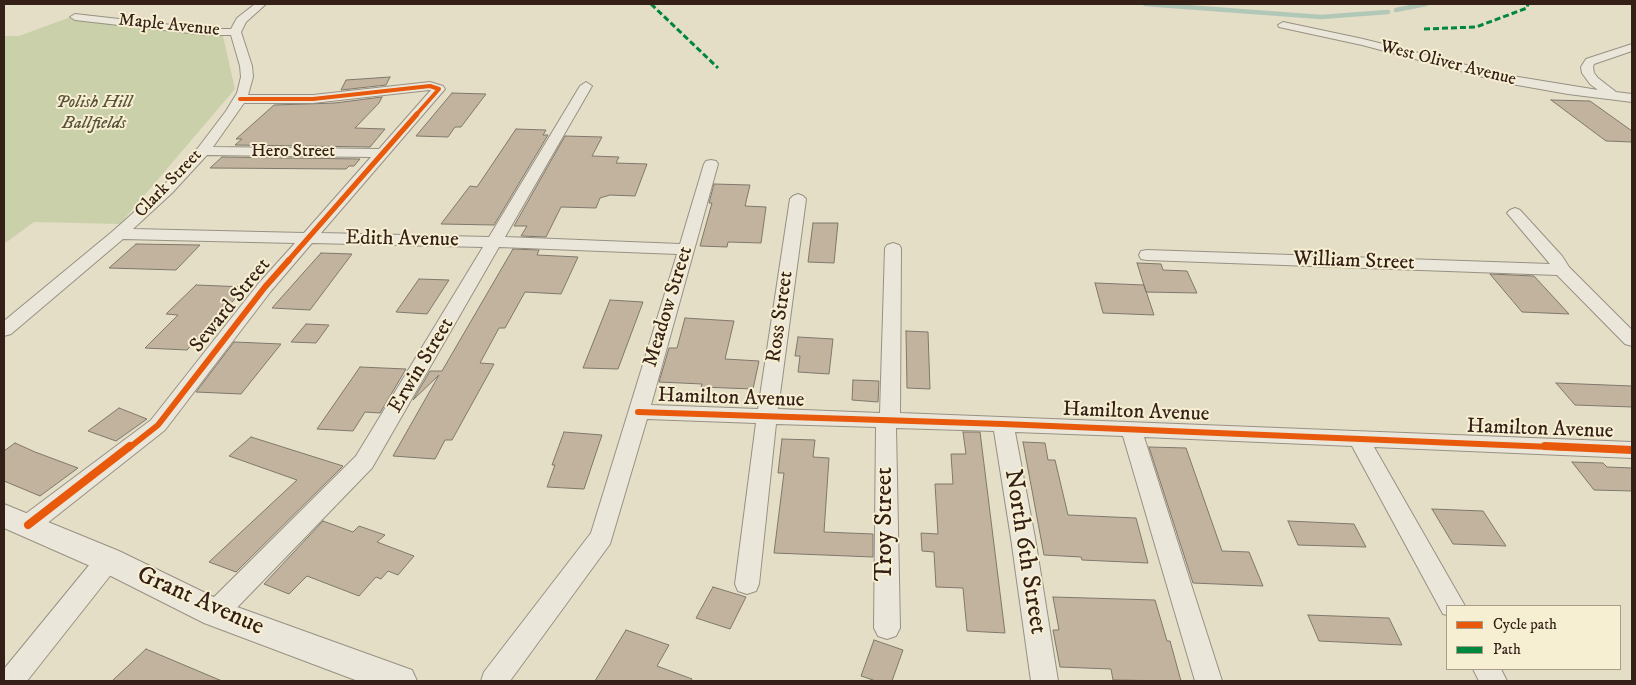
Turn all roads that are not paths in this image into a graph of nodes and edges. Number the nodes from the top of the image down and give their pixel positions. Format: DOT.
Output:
graph roads {
  1 [pos="261,4"];
  2 [pos="90,8"];
  3 [pos="1283,25"];
  4 [pos="234,32"];
  5 [pos="1632,47"];
  6 [pos="586,86"];
  7 [pos="1614,96"];
  8 [pos="1632,98"];
  9 [pos="240,99"];
  10 [pos="1632,110"];
  11 [pos="202,151"];
  12 [pos="384,153"];
  13 [pos="711,164"];
  14 [pos="798,199"];
  15 [pos="1515,213"];
  16 [pos="119,234"];
  17 [pos="308,239"];
  18 [pos="495,242"];
  19 [pos="893,248"];
  20 [pos="686,249"];
  21 [pos="1147,254"];
  22 [pos="1562,270"];
  23 [pos="4,330"];
  24 [pos="1632,340"];
  25 [pos="638,412"];
  26 [pos="767,416"];
  27 [pos="888,420"];
  28 [pos="1003,424"];
  29 [pos="1131,429"];
  30 [pos="1358,438"];
  31 [pos="1632,450"];
  32 [pos="16,520"];
  33 [pos="108,560"];
  34 [pos="747,584"];
  35 [pos="1451,605"];
  36 [pos="215,613"];
  37 [pos="887,628"];
  38 [pos="1487,670"];
  39 [pos="11,681"];
  40 [pos="400,681"];
  41 [pos="494,681"];
  42 [pos="1044,681"];
  43 [pos="1208,681"];
  44 [pos="1493,681"];
  1 -- 4 [label="street"];
  2 -- 4 [label="street, Maple Avenue"];
  3 -- 7 [label="street, West Oliver Avenue"];
  4 -- 9 [label="street, Clark Street"];
  5 -- 7 [label="street"];
  6 -- 18 [label="street, Erwin Street"];
  7 -- 8 [label="street"];
  7 -- 10 [label="street"];
  9 -- 11 [label="street, Clark Street"];
  9 -- 12 [label="street, Seward Street"];
  11 -- 12 [label="street, Hero Street"];
  11 -- 16 [label="street, Clark Street"];
  12 -- 17 [label="street, Seward Street"];
  13 -- 20 [label="street, Meadow Street"];
  14 -- 26 [label="street, Ross Street"];
  15 -- 22 [label="street"];
  16 -- 17 [label="street, Edith Avenue"];
  16 -- 23 [label="street, Clark Street"];
  17 -- 18 [label="street, Edith Avenue"];
  17 -- 32 [label="street, Seward Street"];
  18 -- 20 [label="street, Edith Avenue"];
  18 -- 36 [label="street, Erwin Street"];
  19 -- 27 [label="street, Troy Street"];
  20 -- 25 [label="street, Meadow Street"];
  21 -- 22 [label="street, William Street"];
  22 -- 24 [label="street"];
  25 -- 26 [label="street, Hamilton Avenue"];
  25 -- 41 [label="street, Meadow Street"];
  26 -- 27 [label="street, Hamilton Avenue"];
  26 -- 34 [label="street, Ross Street"];
  27 -- 28 [label="street, Hamilton Avenue"];
  27 -- 37 [label="street, Troy Street"];
  28 -- 29 [label="street, Hamilton Avenue"];
  28 -- 42 [label="street, North 6th Street"];
  29 -- 30 [label="street, Hamilton Avenue"];
  29 -- 43 [label="street"];
  30 -- 31 [label="street, Hamilton Avenue"];
  30 -- 35 [label="street"];
  32 -- 33 [label="street, Grant Avenue"];
  33 -- 36 [label="street, Grant Avenue"];
  33 -- 39 [label="street"];
  36 -- 40 [label="street, Grant Avenue"];
  38 -- 44 [label="street"];
}
